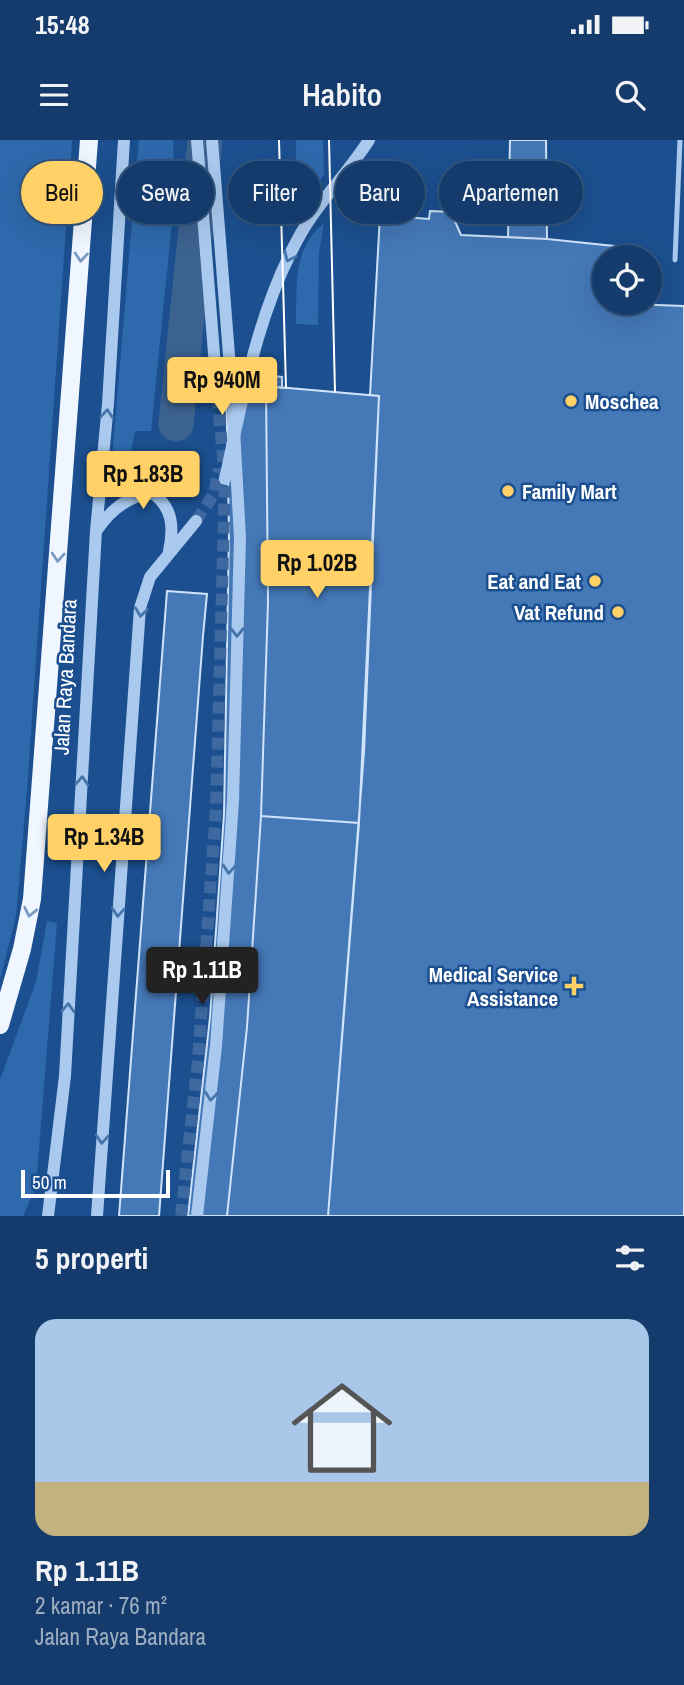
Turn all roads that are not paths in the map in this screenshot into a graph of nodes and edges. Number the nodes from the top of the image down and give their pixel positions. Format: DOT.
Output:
graph roads {
  1 [pos="89,140"];
  2 [pos="124,140"];
  3 [pos="197,140"];
  4 [pos="212,140"];
  5 [pos="369,140"];
  6 [pos="680,140"];
  7 [pos="675,260"];
  8 [pos="218,391"];
  9 [pos="225,479"];
  10 [pos="196,521"];
  11 [pos="96,531"];
  12 [pos="169,552"];
  13 [pos="0,1025"];
  14 [pos="48,1216"];
  15 [pos="96,1216"];
  16 [pos="197,1216"];
  1 -- 13 [label="main road, Jalan Raya Bandara, one-way"];
  11 -- 2 [label="street, Jalan Raya Bandara, one-way"];
  3 -- 8 [label="street"];
  4 -- 16 [label="street, one-way, bridge"];
  5 -- 9 [label="street, one-way"];
  6 -- 7 [label="lane"];
  10 -- 12 [label="street"];
  11 -- 12 [label="street"];
  14 -- 11 [label="street, Jalan Raya Bandara, one-way"];
  12 -- 15 [label="street, one-way"];
}
